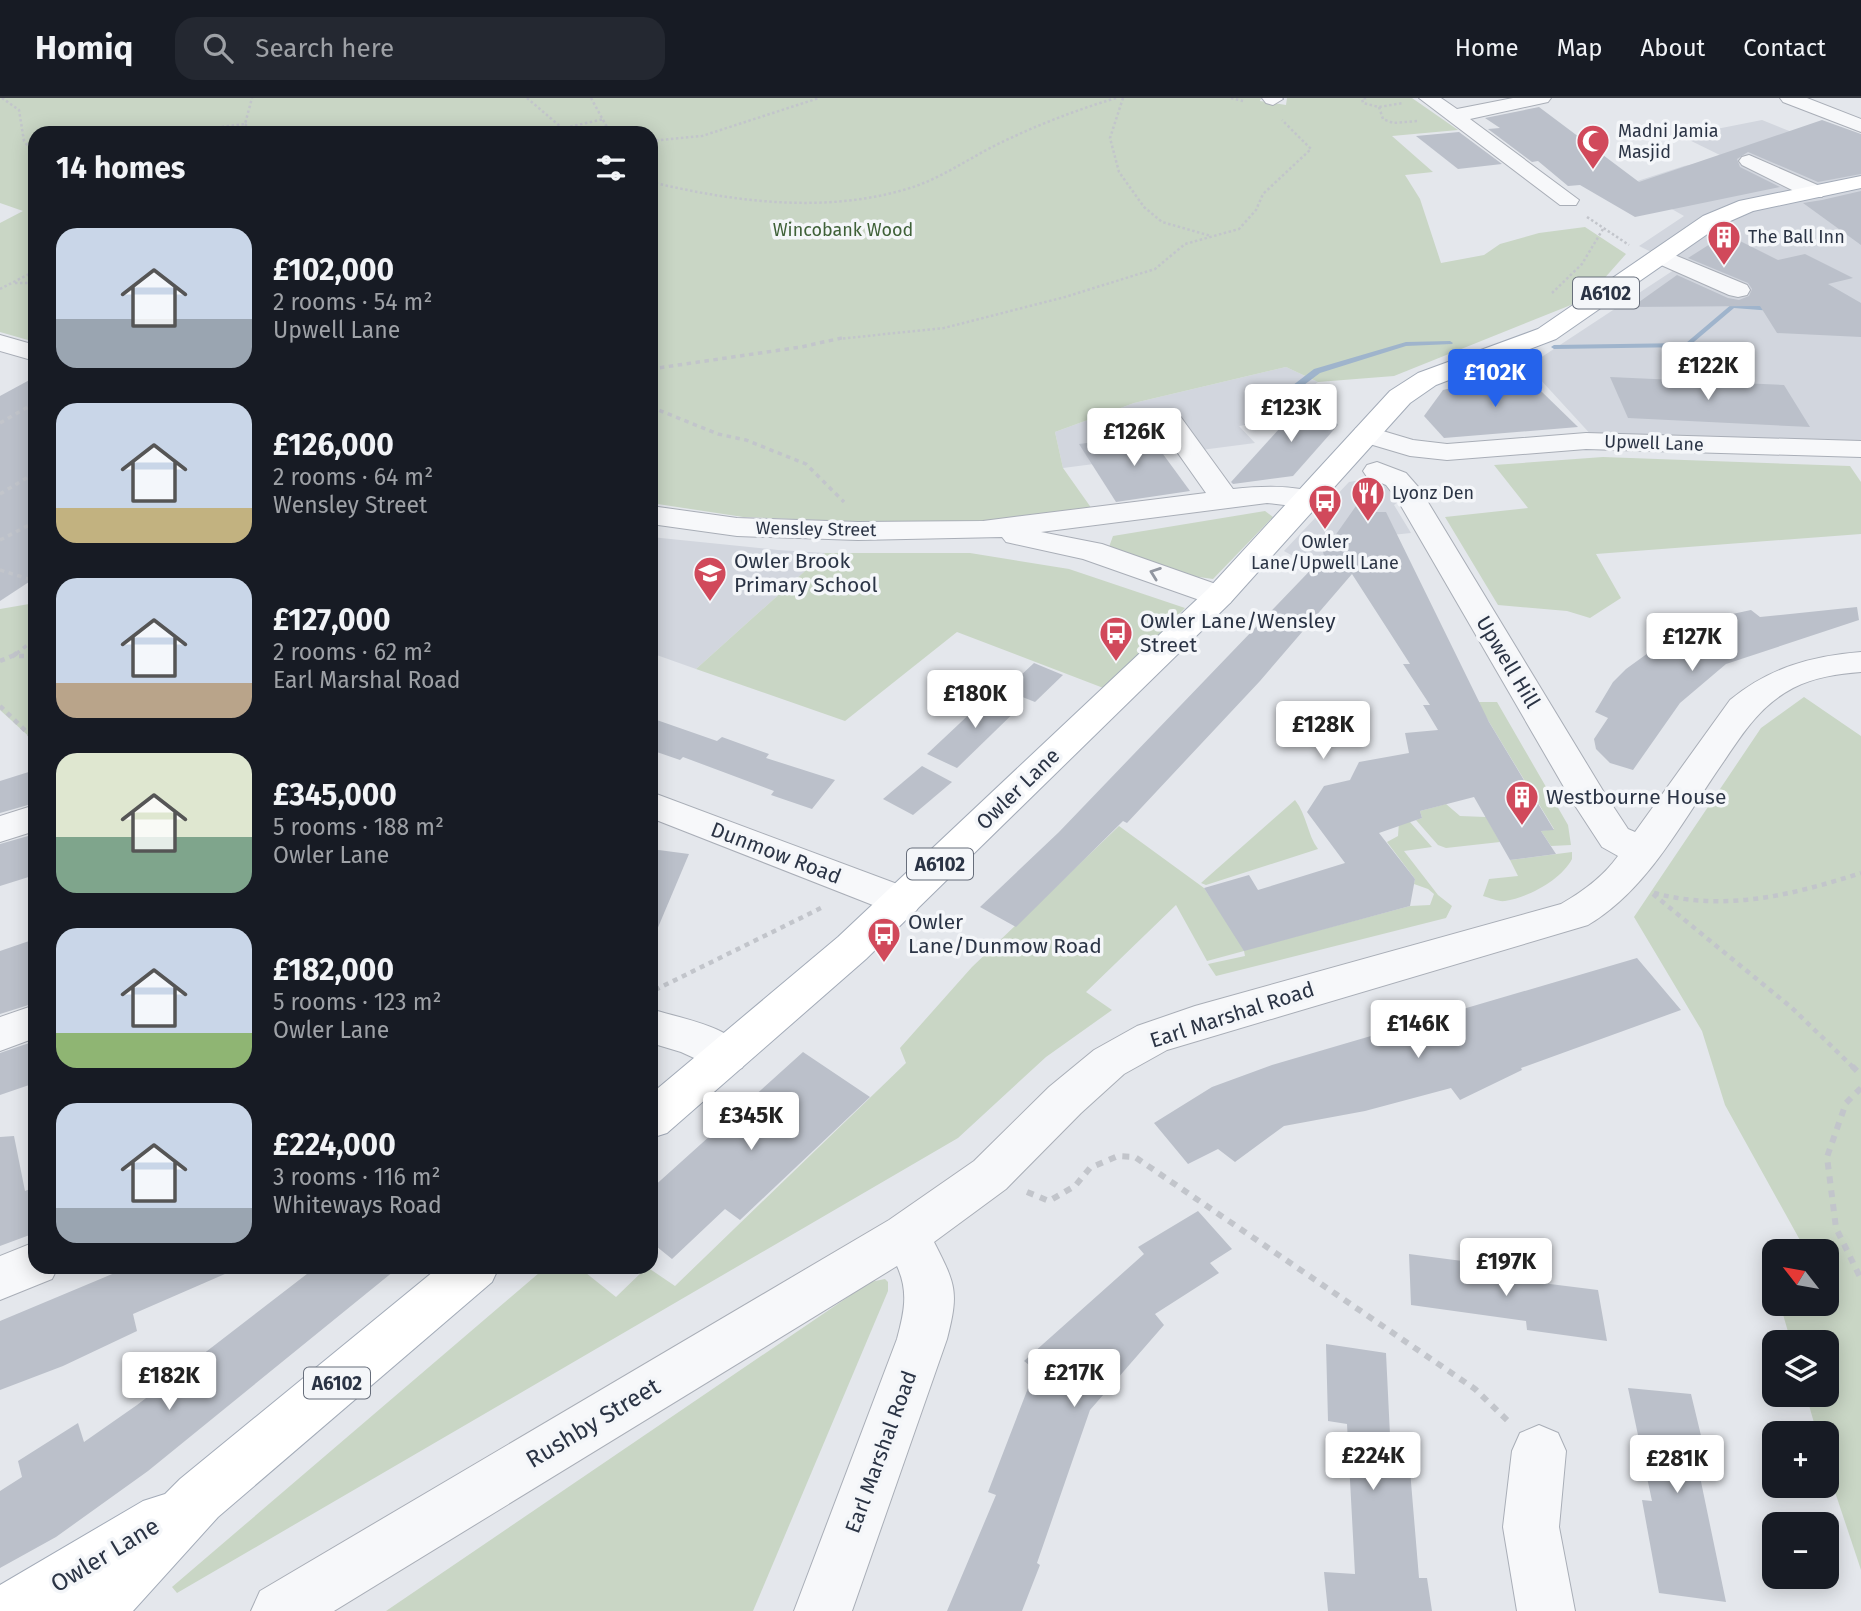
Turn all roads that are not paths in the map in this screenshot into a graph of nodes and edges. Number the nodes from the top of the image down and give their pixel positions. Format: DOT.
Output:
graph roads {
  1 [pos="1541,98"];
  2 [pos="1790,98"];
  3 [pos="1420,99"];
  4 [pos="1454,116"];
  5 [pos="1856,121"];
  6 [pos="1749,161"];
  7 [pos="1861,182"];
  8 [pos="1814,192"];
  9 [pos="1568,200"];
  10 [pos="1657,258"];
  11 [pos="1738,290"];
  12 [pos="0,343"];
  13 [pos="28,351"];
  14 [pos="28,354"];
  15 [pos="0,366"];
  16 [pos="1170,422"];
  17 [pos="1366,434"];
  18 [pos="1861,449"];
  19 [pos="1447,452"];
  20 [pos="1334,470"];
  21 [pos="1377,471"];
  22 [pos="1215,499"];
  23 [pos="1309,499"];
  24 [pos="658,516"];
  25 [pos="1080,517"];
  26 [pos="983,530"];
  27 [pos="1091,551"];
  28 [pos="1219,596"];
  29 [pos="1861,662"];
  30 [pos="658,807"];
  31 [pos="28,820"];
  32 [pos="0,829"];
  33 [pos="1640,852"];
  34 [pos="902,901"];
  35 [pos="28,1024"];
  36 [pos="658,1028"];
  37 [pos="0,1034"];
  38 [pos="727,1056"];
  39 [pos="658,1114"];
  40 [pos="906,1236"];
  41 [pos="28,1267"];
  42 [pos="467,1274"];
  43 [pos="0,1278"];
  44 [pos="1539,1451"];
  45 [pos="199,1498"];
  46 [pos="11,1611"];
  47 [pos="94,1611"];
  48 [pos="280,1611"];
  49 [pos="823,1611"];
  50 [pos="1546,1611"];
  1 -- 4 [label="street"];
  2 -- 5 [label="street"];
  3 -- 4 [label="street"];
  4 -- 9 [label="street"];
  6 -- 8 [label="street"];
  7 -- 8 [label="main road, A6102"];
  8 -- 10 [label="main road, A6102"];
  10 -- 11 [label="street"];
  10 -- 17 [label="main road, A6102"];
  12 -- 13 [label="street"];
  14 -- 15 [label="street"];
  16 -- 22 [label="street"];
  17 -- 19 [label="street, Upwell Lane"];
  17 -- 20 [label="main road, A6102"];
  18 -- 19 [label="street, Upwell Lane"];
  19 -- 21 [label="street, Upwell Lane"];
  20 -- 21 [label="street, Upwell Lane"];
  20 -- 23 [label="main road, A6102"];
  21 -- 33 [label="street, Upwell Hill"];
  22 -- 23 [label="street, Wensley Street"];
  22 -- 25 [label="street, Wensley Street"];
  23 -- 28 [label="main road, Owler Lane / A6102"];
  24 -- 26 [label="street, Wensley Street"];
  25 -- 26 [label="street, Wensley Street"];
  25 -- 27 [label="street"];
  26 -- 27 [label="street, Wensley Street"];
  28 -- 27 [label="street, Wensley Street, one-way"];
  28 -- 34 [label="main road, Owler Lane / A6102"];
  29 -- 33 [label="street, Earl Marshal Road"];
  30 -- 34 [label="street, Dunmow Road"];
  31 -- 32 [label="street"];
  33 -- 40 [label="street, Earl Marshal Road"];
  34 -- 38 [label="main road, Owler Lane / A6102"];
  35 -- 37 [label="street"];
  36 -- 38 [label="street"];
  38 -- 39 [label="main road, Owler Lane / A6102"];
  40 -- 48 [label="street, Rushby Street"];
  40 -- 49 [label="street, Earl Marshal Road"];
  41 -- 43 [label="street"];
  42 -- 45 [label="main road, Owler Lane / A6102"];
  44 -- 50 [label="street"];
  45 -- 46 [label="main road, Owler Lane / A6102"];
  45 -- 47 [label="main road, Owler Lane / A6102"];
}
